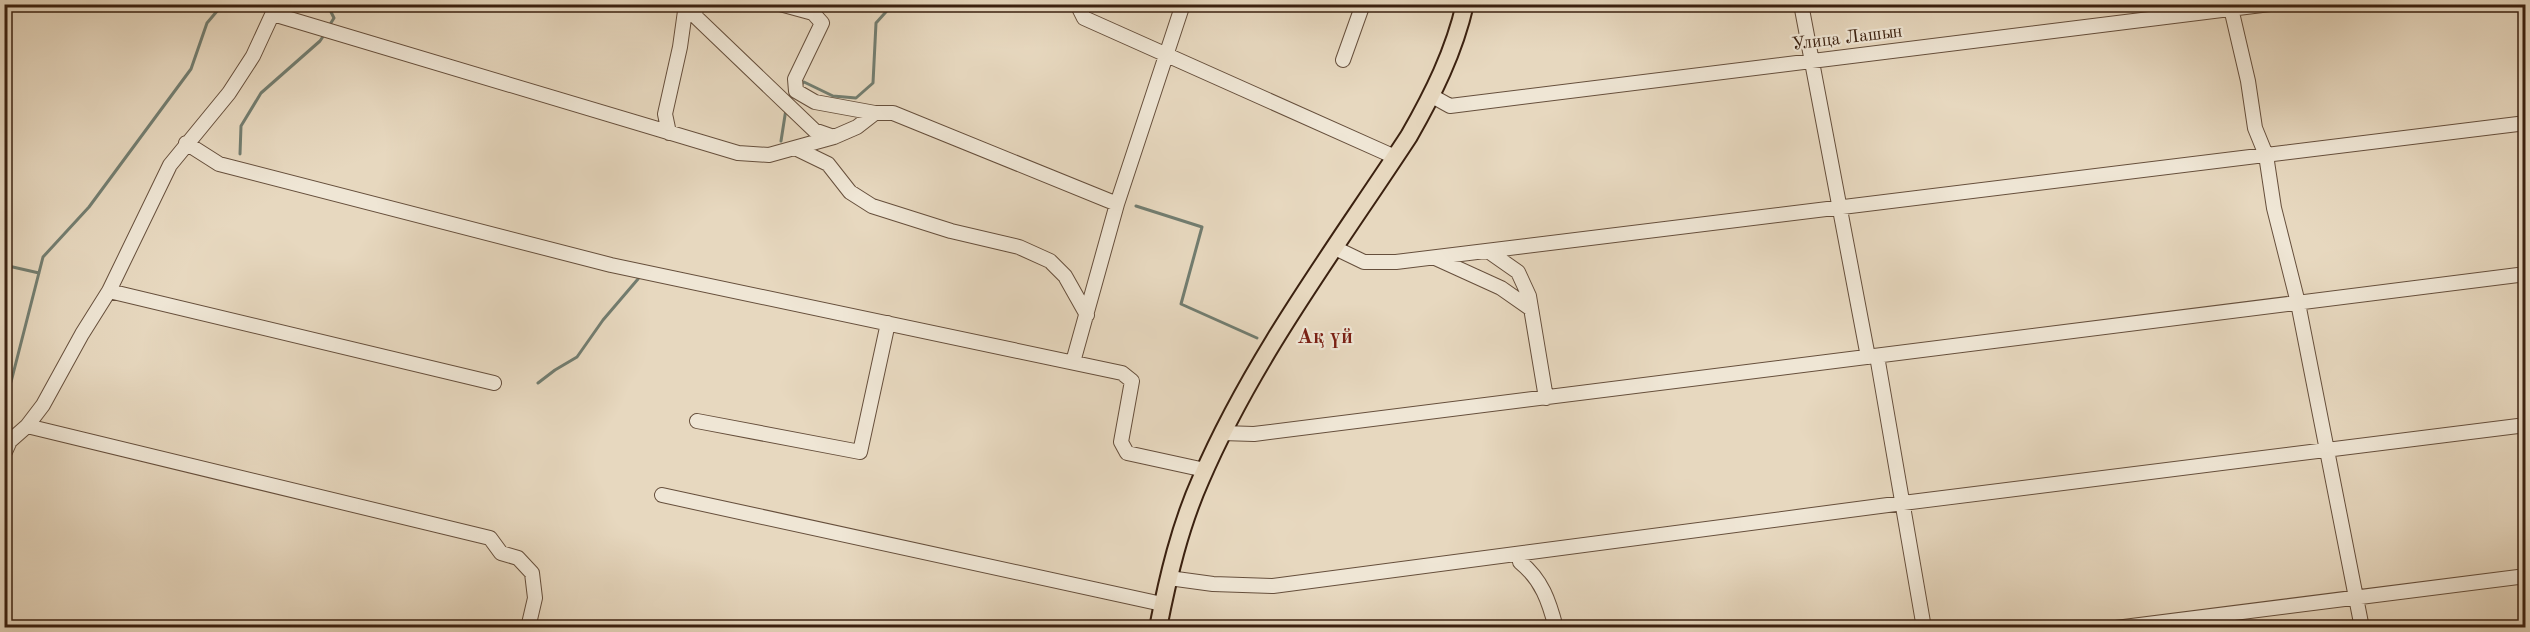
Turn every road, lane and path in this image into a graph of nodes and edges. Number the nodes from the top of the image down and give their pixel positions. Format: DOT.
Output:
graph roads {
  1 [pos="686,4"];
  2 [pos="694,4"];
  3 [pos="780,4"];
  4 [pos="1077,4"];
  5 [pos="1183,4"];
  6 [pos="1363,4"];
  7 [pos="1465,4"];
  8 [pos="1801,4"];
  9 [pos="2270,4"];
  10 [pos="2230,7"];
  11 [pos="275,9"];
  12 [pos="1167,55"];
  13 [pos="1343,60"];
  14 [pos="1812,61"];
  15 [pos="1432,96"];
  16 [pos="875,112"];
  17 [pos="2526,123"];
  18 [pos="669,133"];
  19 [pos="834,137"];
  20 [pos="186,143"];
  21 [pos="795,148"];
  22 [pos="2266,155"];
  23 [pos="1395,157"];
  24 [pos="1117,204"];
  25 [pos="1840,207"];
  26 [pos="1335,248"];
  27 [pos="1488,251"];
  28 [pos="1435,258"];
  29 [pos="2526,274"];
  30 [pos="109,291"];
  31 [pos="2298,303"];
  32 [pos="1531,309"];
  33 [pos="1087,315"];
  34 [pos="888,323"];
  35 [pos="1873,356"];
  36 [pos="1073,362"];
  37 [pos="494,382"];
  38 [pos="1546,398"];
  39 [pos="697,421"];
  40 [pos="2526,425"];
  41 [pos="27,426"];
  42 [pos="1222,433"];
  43 [pos="2328,450"];
  44 [pos="4,454"];
  45 [pos="1205,470"];
  46 [pos="662,495"];
  47 [pos="1903,503"];
  48 [pos="1520,562"];
  49 [pos="2526,576"];
  50 [pos="1169,578"];
  51 [pos="2354,597"];
  52 [pos="1162,604"];
  53 [pos="528,627"];
  54 [pos="1158,627"];
  55 [pos="1556,627"];
  56 [pos="1924,627"];
  57 [pos="2116,627"];
  58 [pos="2362,627"];
  1 -- 18 [label="street"];
  2 -- 19 [label="street"];
  3 -- 16 [label="street"];
  4 -- 12 [label="street"];
  5 -- 12 [label="street"];
  6 -- 13 [label="street"];
  7 -- 15 [label="main road"];
  8 -- 14 [label="street"];
  9 -- 10 [label="street, Улица Лашын"];
  10 -- 14 [label="street, Улица Лашын"];
  10 -- 22 [label="street"];
  11 -- 18 [label="street"];
  11 -- 20 [label="street"];
  12 -- 23 [label="street"];
  12 -- 24 [label="street"];
  14 -- 15 [label="street, Улица Лашын"];
  14 -- 25 [label="street"];
  15 -- 23 [label="main road"];
  16 -- 19 [label="street"];
  16 -- 24 [label="street"];
  17 -- 22 [label="street"];
  18 -- 21 [label="street"];
  19 -- 21 [label="street"];
  20 -- 30 [label="street"];
  20 -- 34 [label="street"];
  21 -- 33 [label="street"];
  22 -- 25 [label="street"];
  22 -- 31 [label="street"];
  23 -- 26 [label="main road"];
  24 -- 33 [label="street"];
  25 -- 27 [label="street"];
  25 -- 35 [label="street"];
  26 -- 28 [label="street"];
  26 -- 42 [label="main road"];
  27 -- 28 [label="street"];
  27 -- 32 [label="street"];
  28 -- 32 [label="street"];
  29 -- 31 [label="street"];
  30 -- 37 [label="street"];
  30 -- 41 [label="street"];
  31 -- 35 [label="street"];
  31 -- 43 [label="street"];
  32 -- 38 [label="street"];
  33 -- 36 [label="street"];
  34 -- 36 [label="street"];
  34 -- 39 [label="street"];
  35 -- 38 [label="street"];
  35 -- 47 [label="street"];
  36 -- 45 [label="street"];
  38 -- 42 [label="street"];
  40 -- 43 [label="street"];
  41 -- 44 [label="street"];
  41 -- 53 [label="street"];
  42 -- 45 [label="main road"];
  43 -- 47 [label="street"];
  43 -- 51 [label="street"];
  45 -- 50 [label="main road"];
  46 -- 52 [label="street"];
  47 -- 50 [label="street"];
  47 -- 56 [label="street"];
  48 -- 55 [label="street"];
  49 -- 51 [label="street"];
  50 -- 52 [label="main road"];
  51 -- 57 [label="street"];
  51 -- 58 [label="street"];
  52 -- 54 [label="main road"];
}
